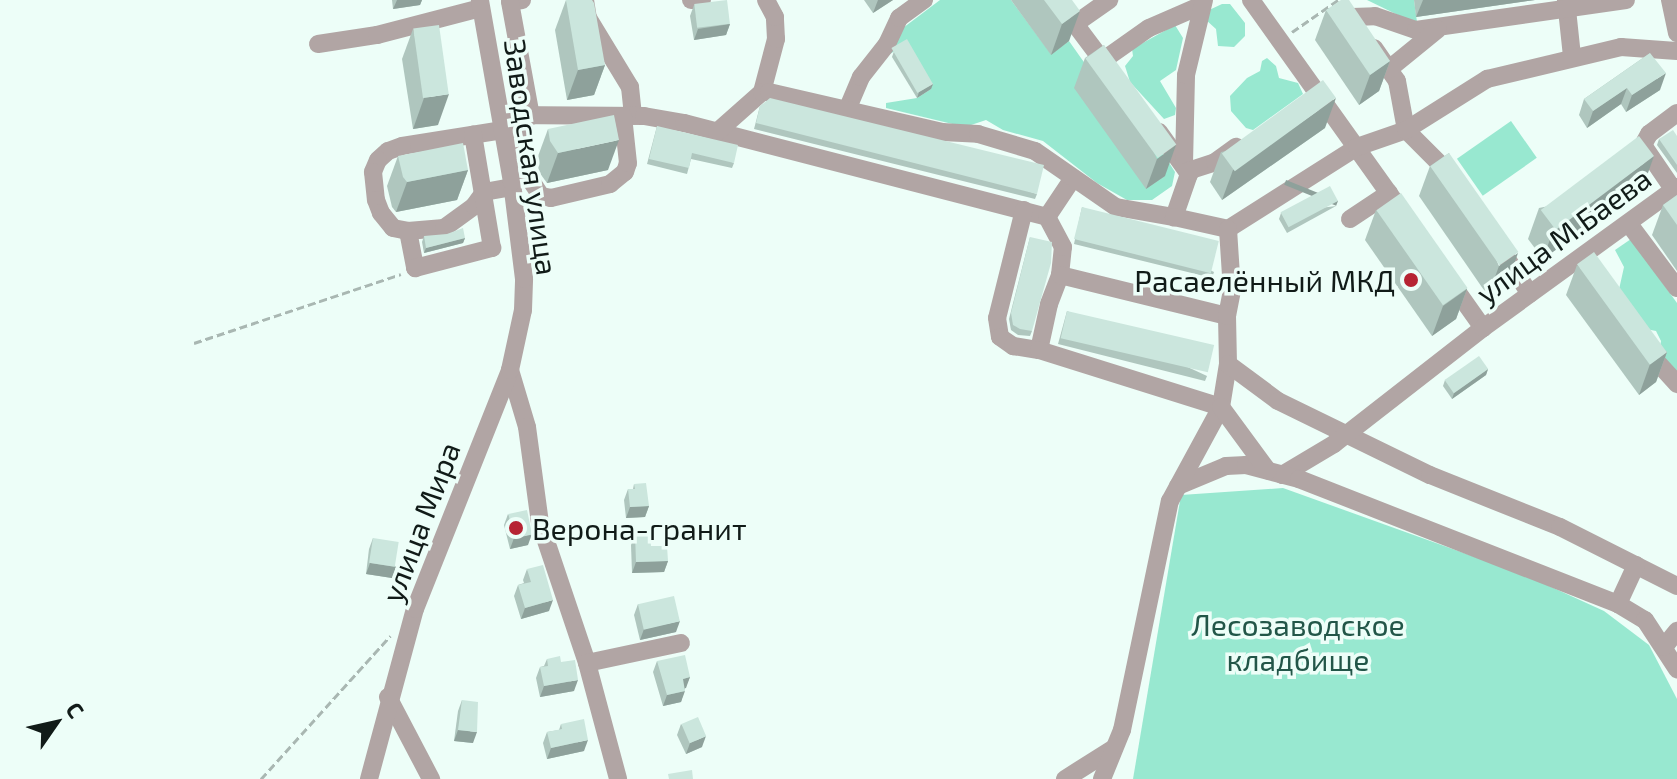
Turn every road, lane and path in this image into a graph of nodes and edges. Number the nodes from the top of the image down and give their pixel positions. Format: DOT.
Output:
graph roads {
  1 [pos="585,0"];
  2 [pos="691,0"];
  3 [pos="702,0"];
  4 [pos="766,0"];
  5 [pos="924,0"];
  6 [pos="1057,0"];
  7 [pos="1109,0"];
  8 [pos="1251,0"];
  9 [pos="1339,0"];
  10 [pos="1626,0"];
  11 [pos="1670,0"];
  12 [pos="514,1"];
  13 [pos="1203,2"];
  14 [pos="480,4"];
  15 [pos="1566,4"];
  16 [pos="1352,17"];
  17 [pos="1075,24"];
  18 [pos="1438,29"];
  19 [pos="1677,33"];
  20 [pos="1280,40"];
  21 [pos="318,44"];
  22 [pos="1677,51"];
  23 [pos="1572,56"];
  24 [pos="1102,61"];
  25 [pos="1389,69"];
  26 [pos="1117,81"];
  27 [pos="762,92"];
  28 [pos="847,110"];
  29 [pos="1677,113"];
  30 [pos="628,116"];
  31 [pos="1146,116"];
  32 [pos="514,119"];
  33 [pos="1406,130"];
  34 [pos="717,132"];
  35 [pos="473,135"];
  36 [pos="1253,135"];
  37 [pos="1357,147"];
  38 [pos="1186,168"];
  39 [pos="1073,178"];
  40 [pos="513,187"];
  41 [pos="1675,188"];
  42 [pos="1463,191"];
  43 [pos="484,192"];
  44 [pos="1389,193"];
  45 [pos="1024,210"];
  46 [pos="1047,217"];
  47 [pos="1174,217"];
  48 [pos="1350,219"];
  49 [pos="1629,224"];
  50 [pos="1228,229"];
  51 [pos="1415,230"];
  52 [pos="1488,230"];
  53 [pos="408,231"];
  54 [pos="1440,267"];
  55 [pos="415,268"];
  56 [pos="1060,275"];
  57 [pos="1677,288"];
  58 [pos="1530,294"];
  59 [pos="1227,316"];
  60 [pos="1483,328"];
  61 [pos="1636,335"];
  62 [pos="194,343"];
  63 [pos="1039,350"];
  64 [pos="1228,364"];
  65 [pos="510,370"];
  66 [pos="1677,384"];
  67 [pos="1221,407"];
  68 [pos="1348,433"];
  69 [pos="1275,473"];
  70 [pos="1178,486"];
  71 [pos="1636,565"];
  72 [pos="1677,586"];
  73 [pos="1618,604"];
  74 [pos="395,631"];
  75 [pos="1677,631"];
  76 [pos="681,643"];
  77 [pos="1664,647"];
  78 [pos="587,663"];
  79 [pos="1677,669"];
  80 [pos="388,697"];
  81 [pos="1114,748"];
  82 [pos="261,779"];
  83 [pos="369,779"];
  84 [pos="431,779"];
  85 [pos="618,779"];
  86 [pos="1065,779"];
  87 [pos="1102,779"];
  1 -- 30 [label="street"];
  2 -- 3 [label="street"];
  4 -- 27 [label="street"];
  5 -- 28 [label="street"];
  6 -- 17 [label="street"];
  7 -- 17 [label="street"];
  8 -- 20 [label="street"];
  9 -- 16 [label="street"];
  9 -- 20 [label="path"];
  10 -- 15 [label="street"];
  11 -- 19 [label="street"];
  12 -- 32 [label="street"];
  13 -- 24 [label="street"];
  13 -- 38 [label="street"];
  14 -- 21 [label="street"];
  14 -- 32 [label="street, Заводская улица"];
  15 -- 18 [label="street"];
  15 -- 23 [label="street"];
  16 -- 18 [label="street"];
  16 -- 25 [label="street"];
  17 -- 24 [label="street"];
  18 -- 25 [label="street"];
  20 -- 37 [label="street"];
  22 -- 23 [label="street"];
  23 -- 33 [label="street"];
  24 -- 26 [label="street"];
  25 -- 33 [label="street"];
  27 -- 28 [label="street"];
  27 -- 34 [label="street"];
  28 -- 39 [label="street"];
  29 -- 41 [label="street"];
  30 -- 32 [label="street"];
  30 -- 32 [label="street"];
  30 -- 34 [label="street"];
  31 -- 38 [label="street"];
  32 -- 35 [label="street"];
  32 -- 40 [label="street, Заводская улица"];
  33 -- 37 [label="street"];
  33 -- 42 [label="street"];
  34 -- 45 [label="street"];
  35 -- 43 [label="street"];
  35 -- 53 [label="street"];
  36 -- 38 [label="street"];
  37 -- 44 [label="street"];
  37 -- 50 [label="street"];
  38 -- 47 [label="street"];
  39 -- 46 [label="street"];
  39 -- 47 [label="street"];
  40 -- 43 [label="street"];
  40 -- 65 [label="street, Заводская улица"];
  41 -- 49 [label="street, улица М.Баева"];
  43 -- 53 [label="street"];
  43 -- 55 [label="street"];
  44 -- 48 [label="street"];
  44 -- 51 [label="street"];
  45 -- 46 [label="street"];
  45 -- 63 [label="street"];
  46 -- 56 [label="street"];
  47 -- 50 [label="street"];
  49 -- 57 [label="street"];
  49 -- 58 [label="street, улица М.Баева"];
  50 -- 59 [label="street"];
  52 -- 58 [label="street"];
  53 -- 55 [label="street"];
  54 -- 60 [label="street"];
  55 -- 62 [label="path"];
  56 -- 59 [label="street"];
  56 -- 63 [label="street"];
  58 -- 60 [label="street, улица М.Баева"];
  59 -- 64 [label="street"];
  60 -- 68 [label="street, улица М.Баева"];
  61 -- 66 [label="street"];
  63 -- 67 [label="street"];
  64 -- 67 [label="street"];
  64 -- 68 [label="street"];
  65 -- 78 [label="street"];
  65 -- 80 [label="street, улица Мира"];
  67 -- 69 [label="street"];
  67 -- 70 [label="street"];
  68 -- 69 [label="street, улица М.Баева"];
  68 -- 71 [label="street"];
  69 -- 70 [label="street"];
  69 -- 73 [label="street"];
  70 -- 81 [label="street"];
  71 -- 72 [label="street"];
  71 -- 73 [label="street"];
  73 -- 77 [label="street"];
  74 -- 82 [label="path"];
  75 -- 77 [label="street"];
  76 -- 78 [label="street"];
  77 -- 79 [label="street"];
  78 -- 85 [label="street"];
  80 -- 83 [label="street, улица Мира"];
  80 -- 84 [label="street"];
  81 -- 86 [label="street"];
  81 -- 87 [label="street"];
}
